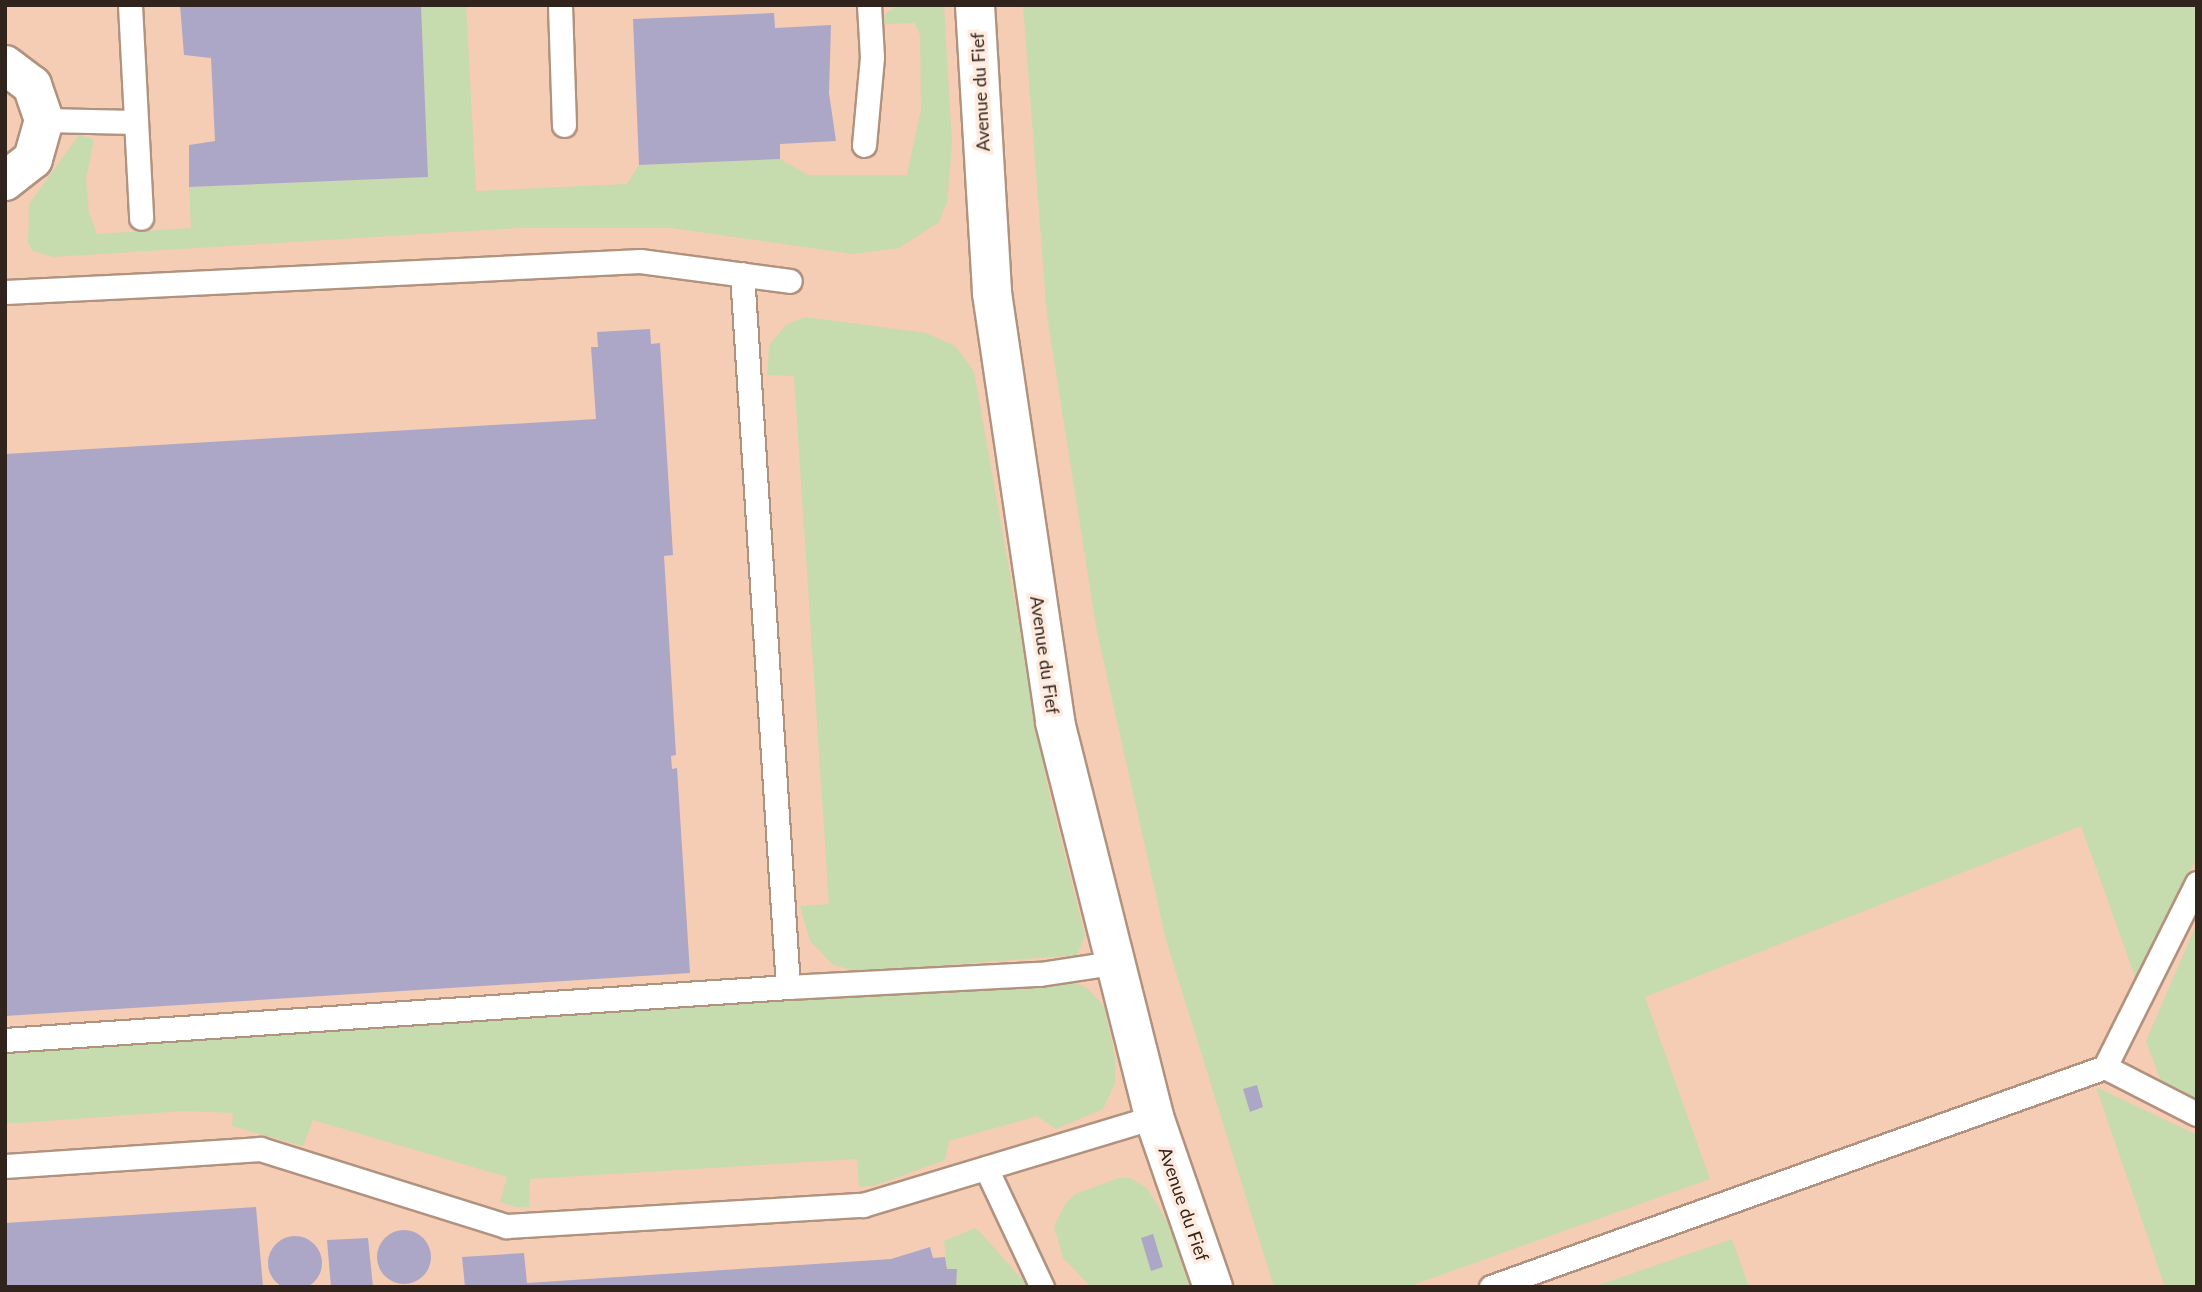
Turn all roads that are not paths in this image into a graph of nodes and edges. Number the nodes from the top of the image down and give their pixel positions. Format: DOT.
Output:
graph roads {
  1 [pos="130,5"];
  2 [pos="560,5"];
  3 [pos="869,5"];
  4 [pos="975,5"];
  5 [pos="5,65"];
  6 [pos="44,120"];
  7 [pos="135,122"];
  8 [pos="564,125"];
  9 [pos="864,145"];
  10 [pos="5,181"];
  11 [pos="141,218"];
  12 [pos="742,274"];
  13 [pos="790,281"];
  14 [pos="5,292"];
  15 [pos="2197,883"];
  16 [pos="1113,963"];
  17 [pos="788,987"];
  18 [pos="5,1040"];
  19 [pos="2105,1067"];
  20 [pos="2197,1114"];
  21 [pos="1154,1117"];
  22 [pos="5,1166"];
  23 [pos="986,1168"];
  24 [pos="1042,1287"];
  25 [pos="1213,1287"];
  26 [pos="1491,1287"];
  1 -- 7 [label="lane"];
  2 -- 8 [label="lane"];
  3 -- 9 [label="lane"];
  4 -- 16 [label="street, Avenue du Fief"];
  5 -- 6 [label="street"];
  6 -- 7 [label="lane"];
  6 -- 10 [label="street"];
  7 -- 11 [label="lane"];
  12 -- 13 [label="lane"];
  12 -- 14 [label="lane"];
  12 -- 17 [label="lane"];
  15 -- 19 [label="lane"];
  16 -- 17 [label="lane"];
  16 -- 21 [label="street, Avenue du Fief"];
  17 -- 18 [label="lane"];
  19 -- 20 [label="lane"];
  19 -- 26 [label="lane"];
  21 -- 23 [label="lane"];
  21 -- 25 [label="street, Avenue du Fief"];
  22 -- 23 [label="lane"];
  23 -- 24 [label="lane"];
}
